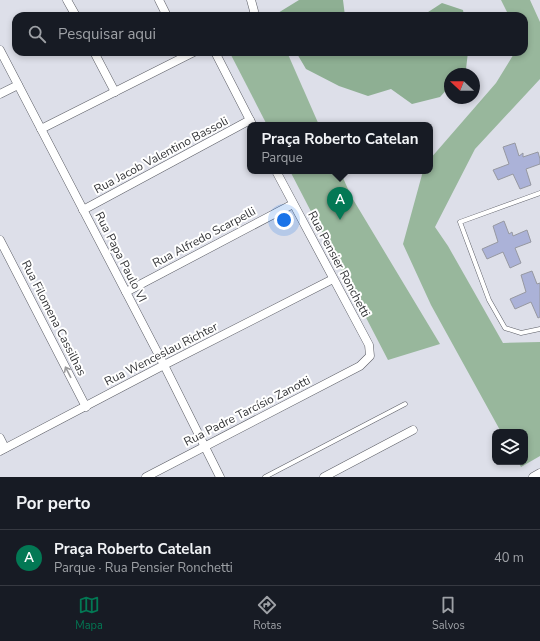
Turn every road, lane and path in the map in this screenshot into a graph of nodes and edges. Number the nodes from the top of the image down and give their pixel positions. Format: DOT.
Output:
graph roads {
  1 [pos="68,0"];
  2 [pos="159,0"];
  3 [pos="251,0"];
  4 [pos="74,12"];
  5 [pos="165,12"];
  6 [pos="254,12"];
  7 [pos="0,50"];
  8 [pos="96,56"];
  9 [pos="183,56"];
  10 [pos="217,56"];
  11 [pos="18,85"];
  12 [pos="115,92"];
  13 [pos="0,94"];
  14 [pos="250,122"];
  15 [pos="247,125"];
  16 [pos="41,129"];
  17 [pos="278,174"];
  18 [pos="540,193"];
  19 [pos="293,204"];
  20 [pos="84,210"];
  21 [pos="0,240"];
  22 [pos="334,279"];
  23 [pos="126,292"];
  24 [pos="540,329"];
  25 [pos="164,365"];
  26 [pos="360,366"];
  27 [pos="405,404"];
  28 [pos="86,407"];
  29 [pos="413,430"];
  30 [pos="0,438"];
  31 [pos="204,447"];
  32 [pos="3,449"];
  33 [pos="540,473"];
  34 [pos="146,477"];
  35 [pos="220,477"];
  36 [pos="265,477"];
  37 [pos="324,477"];
  38 [pos="533,477"];
  1 -- 4 [label="street"];
  2 -- 5 [label="street"];
  3 -- 6 [label="street"];
  7 -- 11 [label="street, Rua Papa Paulo VI"];
  8 -- 12 [label="street"];
  9 -- 12 [label="street"];
  10 -- 14 [label="street"];
  11 -- 13 [label="street"];
  11 -- 16 [label="street, Rua Papa Paulo VI"];
  12 -- 16 [label="street"];
  15 -- 20 [label="street, Rua Jacob Valentino Bassoli"];
  16 -- 20 [label="street, Rua Papa Paulo VI"];
  17 -- 19 [label="street, Rua Pensier Ronchetti"];
  18 -- 24 [label="lane"];
  19 -- 22 [label="street, Rua Pensier Ronchetti"];
  19 -- 23 [label="street, Rua Alfredo Scarpelli"];
  20 -- 23 [label="street, Rua Papa Paulo VI"];
  28 -- 21 [label="street, Rua Filomena Cassilhas, one-way"];
  22 -- 25 [label="street, Rua Wenceslau Richter"];
  22 -- 26 [label="street, Rua Pensier Ronchetti"];
  23 -- 25 [label="street, Rua Papa Paulo VI"];
  25 -- 28 [label="street, Rua Wenceslau Richter"];
  25 -- 31 [label="street, Rua Papa Paulo VI"];
  26 -- 31 [label="street, Rua Padre Tarcísio Zanotti"];
  27 -- 36 [label="lane"];
  28 -- 32 [label="street, Rua Wenceslau Richter"];
  29 -- 37 [label="street"];
  30 -- 32 [label="street"];
  31 -- 34 [label="street, Rua Padre Tarcísio Zanotti"];
  31 -- 35 [label="street, Rua Papa Paulo VI"];
  33 -- 38 [label="street"];
}
